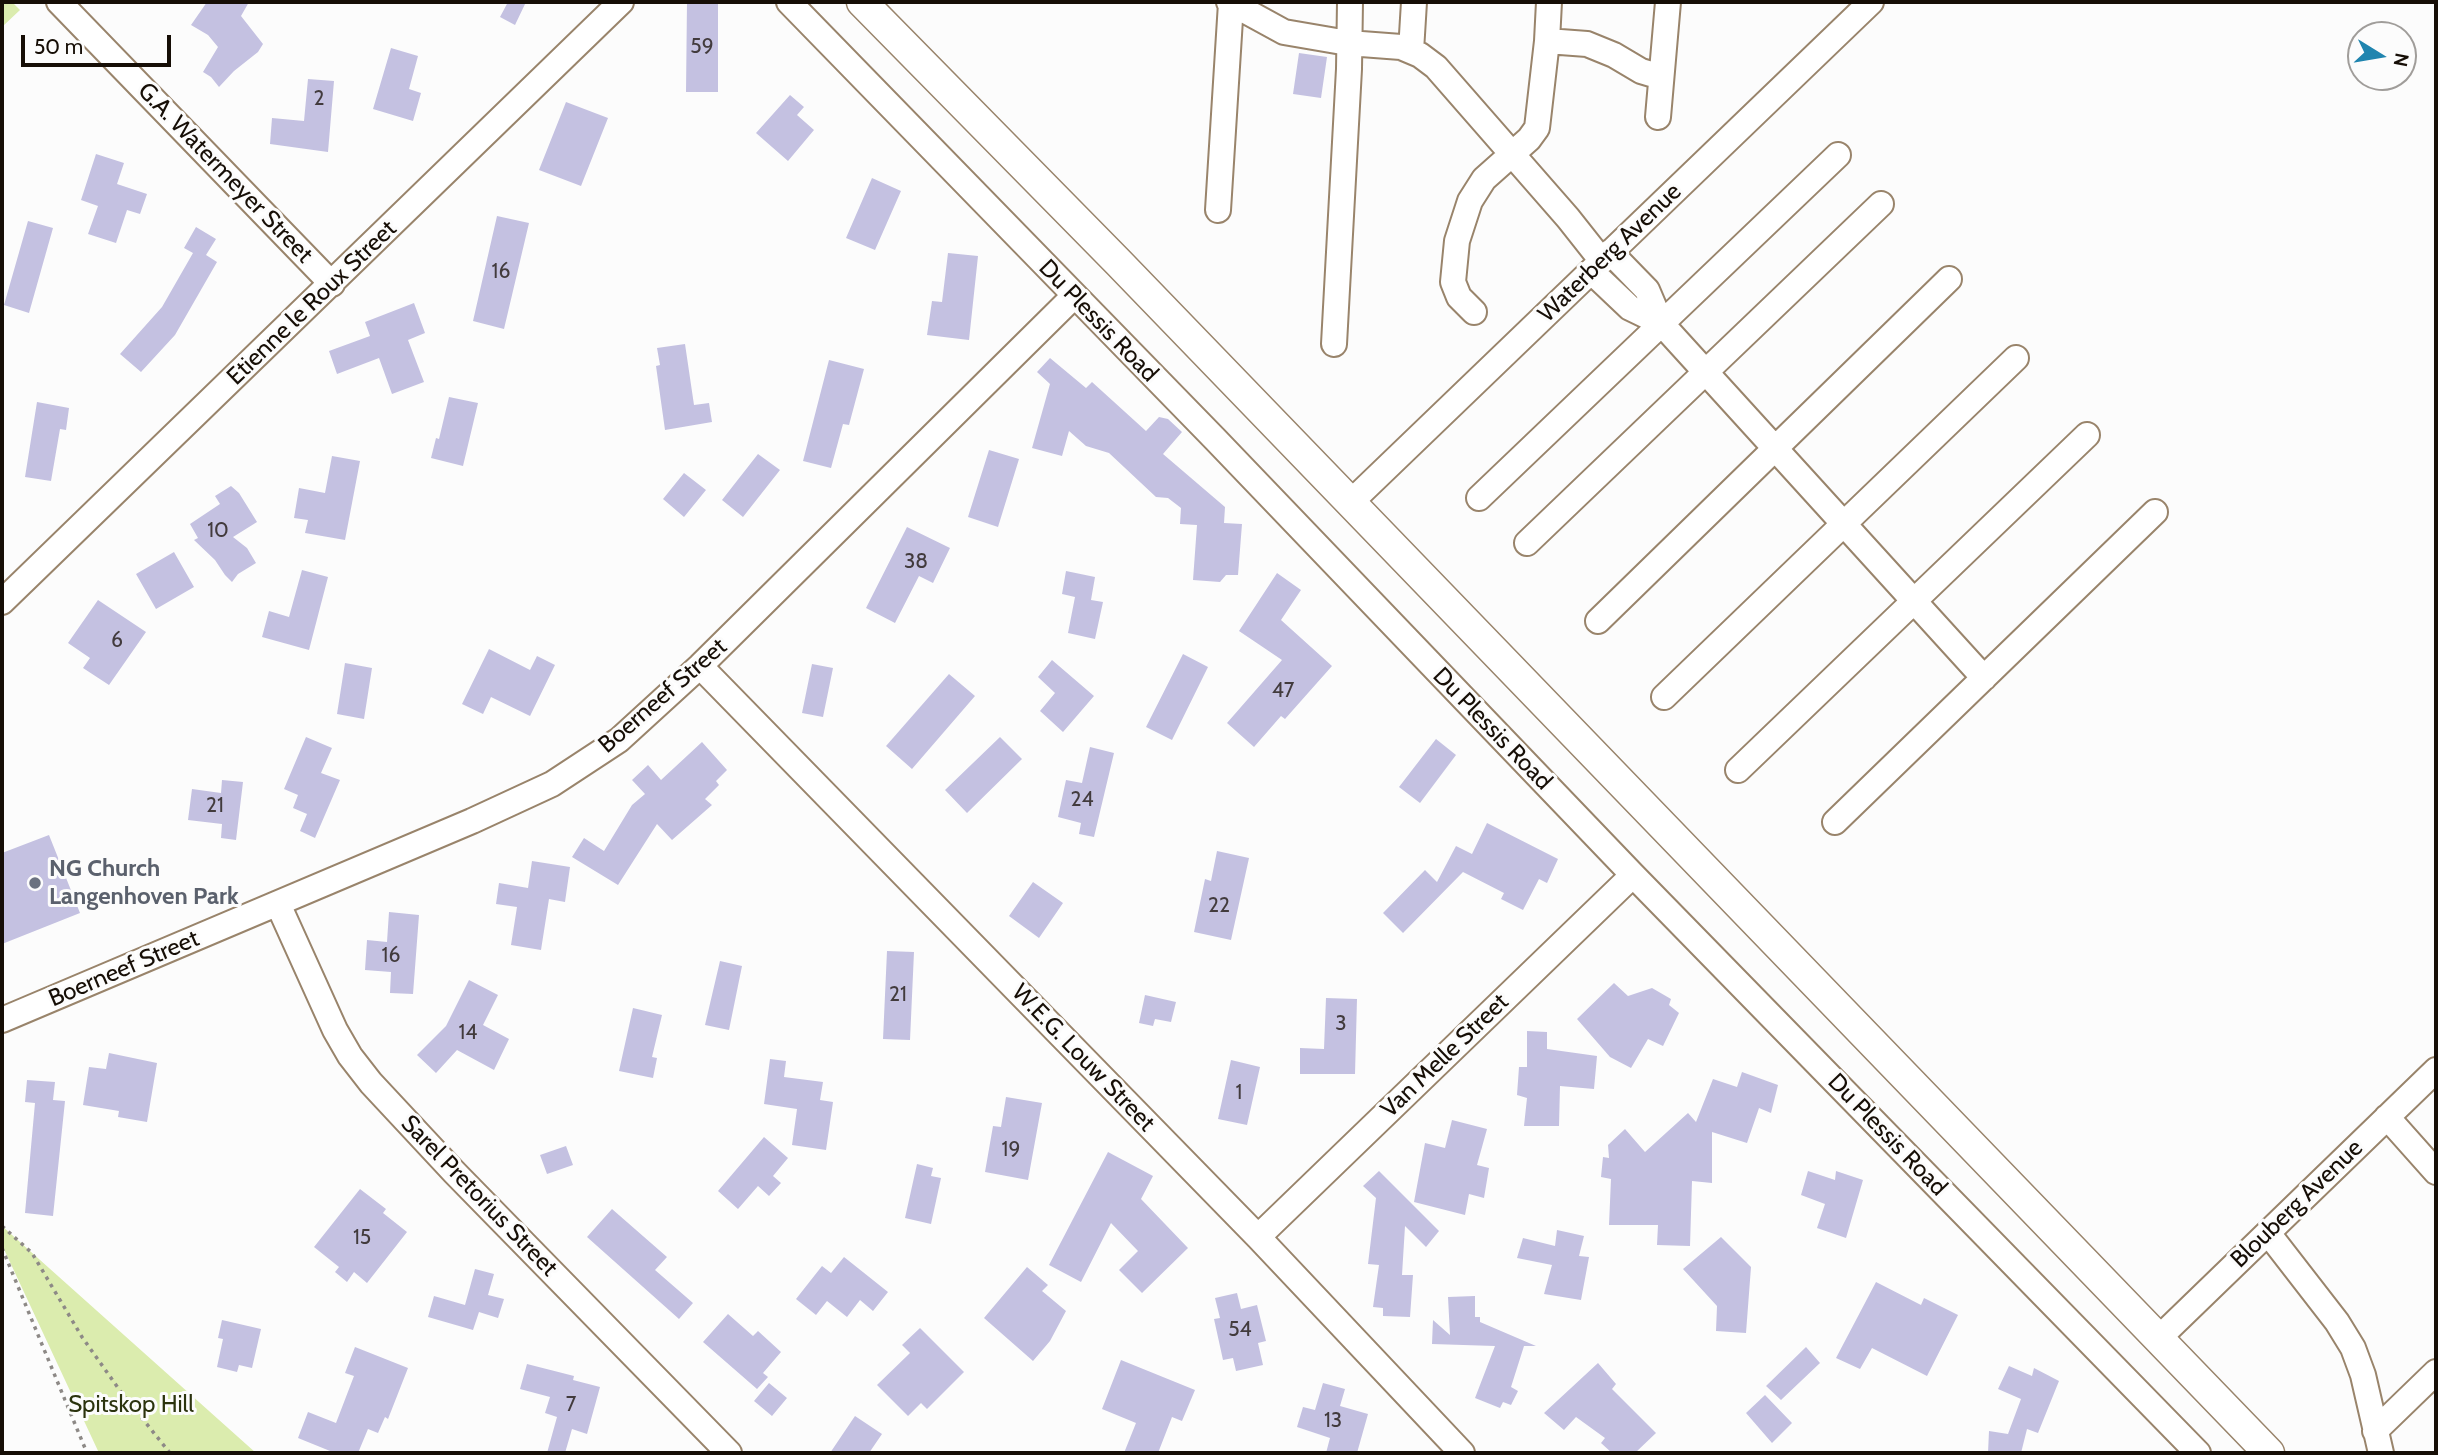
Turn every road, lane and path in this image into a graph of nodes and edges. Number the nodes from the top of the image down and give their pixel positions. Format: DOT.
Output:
graph roads {
  1 [pos="59,2"];
  2 [pos="621,2"];
  3 [pos="789,2"];
  4 [pos="862,2"];
  5 [pos="1350,2"];
  6 [pos="1414,2"];
  7 [pos="1549,2"];
  8 [pos="1668,2"];
  9 [pos="1871,2"];
  10 [pos="1230,3"];
  11 [pos="1547,41"];
  12 [pos="1348,43"];
  13 [pos="1411,51"];
  14 [pos="1661,77"];
  15 [pos="1658,117"];
  16 [pos="1511,155"];
  17 [pos="1838,155"];
  18 [pos="1881,204"];
  19 [pos="1218,210"];
  20 [pos="1601,261"];
  21 [pos="1949,279"];
  22 [pos="332,284"];
  23 [pos="1074,296"];
  24 [pos="1474,312"];
  25 [pos="1661,323"];
  26 [pos="1334,344"];
  27 [pos="2016,358"];
  28 [pos="1706,373"];
  29 [pos="2087,435"];
  30 [pos="1774,450"];
  31 [pos="1479,498"];
  32 [pos="1350,503"];
  33 [pos="2155,512"];
  34 [pos="1842,524"];
  35 [pos="1527,543"];
  36 [pos="1913,601"];
  37 [pos="2,602"];
  38 [pos="1598,621"];
  39 [pos="701,666"];
  40 [pos="1984,678"];
  41 [pos="1664,696"];
  42 [pos="1738,769"];
  43 [pos="1835,822"];
  44 [pos="1633,875"];
  45 [pos="278,904"];
  46 [pos="2,1020"];
  47 [pos="2436,1070"];
  48 [pos="2388,1117"];
  49 [pos="2436,1172"];
  50 [pos="2,1226"];
  51 [pos="2268,1233"];
  52 [pos="1258,1237"];
  53 [pos="2,1248"];
  54 [pos="2158,1339"];
  55 [pos="2436,1371"];
  56 [pos="2378,1442"];
  57 [pos="1455,1451"];
  58 [pos="87,1453"];
  59 [pos="170,1453"];
  60 [pos="729,1453"];
  61 [pos="2198,1453"];
  62 [pos="2269,1453"];
  1 -- 22 [label="street, G.A. Watermeyer Street"];
  2 -- 22 [label="street, Etienne le Roux Street"];
  3 -- 23 [label="street, Du Plessis Road"];
  4 -- 32 [label="street"];
  5 -- 12 [label="street"];
  6 -- 13 [label="street"];
  7 -- 11 [label="street"];
  8 -- 14 [label="street"];
  9 -- 20 [label="street, Waterberg Avenue"];
  10 -- 12 [label="street"];
  10 -- 19 [label="street"];
  11 -- 14 [label="street"];
  11 -- 16 [label="street"];
  12 -- 13 [label="street"];
  12 -- 26 [label="street"];
  13 -- 16 [label="street"];
  14 -- 15 [label="street"];
  16 -- 20 [label="street"];
  16 -- 24 [label="street"];
  17 -- 25 [label="street"];
  18 -- 28 [label="street"];
  20 -- 25 [label="street"];
  20 -- 32 [label="street, Waterberg Avenue"];
  21 -- 30 [label="street"];
  22 -- 37 [label="street, Etienne le Roux Street"];
  23 -- 39 [label="street, Boerneef Street"];
  23 -- 44 [label="street, Du Plessis Road"];
  25 -- 28 [label="street"];
  25 -- 31 [label="street"];
  27 -- 34 [label="street"];
  28 -- 30 [label="street"];
  28 -- 35 [label="street"];
  29 -- 36 [label="street"];
  30 -- 34 [label="street"];
  30 -- 38 [label="street"];
  32 -- 54 [label="street"];
  33 -- 40 [label="street"];
  34 -- 36 [label="street"];
  34 -- 41 [label="street"];
  36 -- 40 [label="street"];
  36 -- 42 [label="street"];
  39 -- 45 [label="street, Boerneef Street"];
  39 -- 52 [label="street, W.E.G. Louw Street"];
  40 -- 43 [label="street"];
  44 -- 52 [label="street, Van Melle Street"];
  44 -- 61 [label="street, Du Plessis Road"];
  45 -- 46 [label="street, Boerneef Street"];
  45 -- 60 [label="street, Sarel Pretorius Street"];
  47 -- 48 [label="street, Blouberg Avenue"];
  48 -- 49 [label="street"];
  48 -- 51 [label="street, Blouberg Avenue"];
  50 -- 59 [label="path"];
  51 -- 54 [label="street, Blouberg Avenue"];
  51 -- 56 [label="street"];
  52 -- 57 [label="street, W.E.G. Louw Street"];
  53 -- 58 [label="path"];
  54 -- 62 [label="street"];
  55 -- 56 [label="street"];
}
